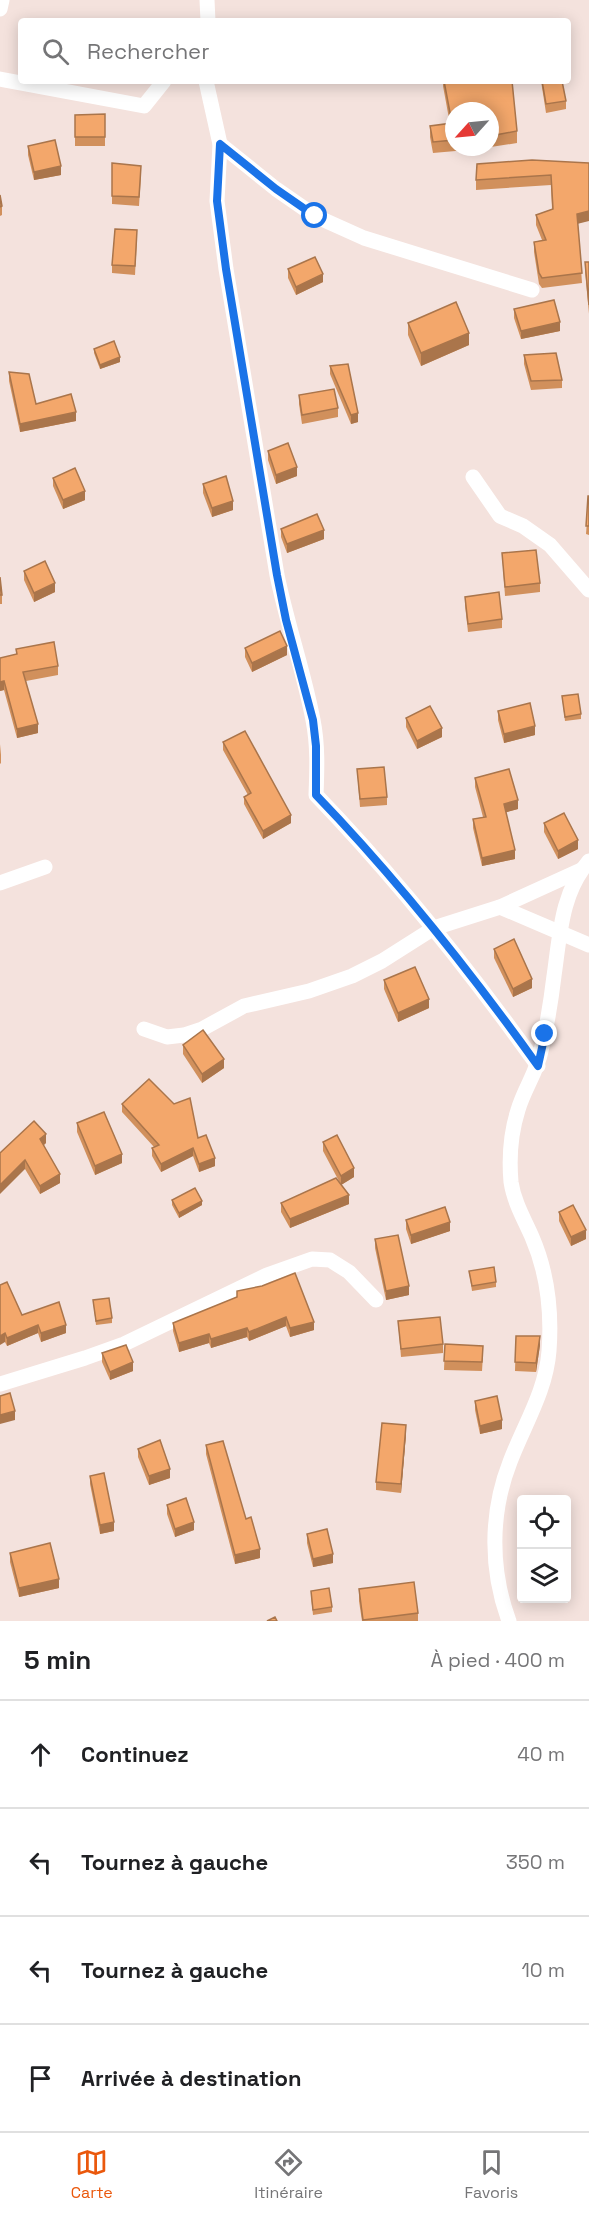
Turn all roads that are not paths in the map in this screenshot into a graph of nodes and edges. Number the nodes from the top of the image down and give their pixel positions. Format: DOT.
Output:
graph roads {
  1 [pos="2,0"];
  2 [pos="207,0"];
  3 [pos="0,9"];
  4 [pos="208,18"];
  5 [pos="0,79"];
  6 [pos="18,82"];
  7 [pos="27,84"];
  8 [pos="162,84"];
  9 [pos="207,84"];
  10 [pos="220,144"];
  11 [pos="532,290"];
  12 [pos="473,477"];
  13 [pos="589,590"];
  14 [pos="585,865"];
  15 [pos="45,867"];
  16 [pos="0,883"];
  17 [pos="500,907"];
  18 [pos="434,928"];
  19 [pos="559,932"];
  20 [pos="589,945"];
  21 [pos="144,1029"];
  22 [pos="538,1066"];
  23 [pos="376,1300"];
  24 [pos="0,1384"];
  25 [pos="509,1621"];
  1 -- 3 [label="street"];
  2 -- 4 [label="street"];
  5 -- 6 [label="street"];
  7 -- 8 [label="street"];
  9 -- 10 [label="street"];
  10 -- 11 [label="street"];
  10 -- 18 [label="street"];
  12 -- 13 [label="street"];
  14 -- 17 [label="street"];
  14 -- 19 [label="street"];
  15 -- 16 [label="street"];
  17 -- 18 [label="street"];
  17 -- 19 [label="street"];
  18 -- 21 [label="street"];
  18 -- 22 [label="street"];
  19 -- 20 [label="street"];
  19 -- 22 [label="street"];
  22 -- 25 [label="street"];
  23 -- 24 [label="street"];
}
